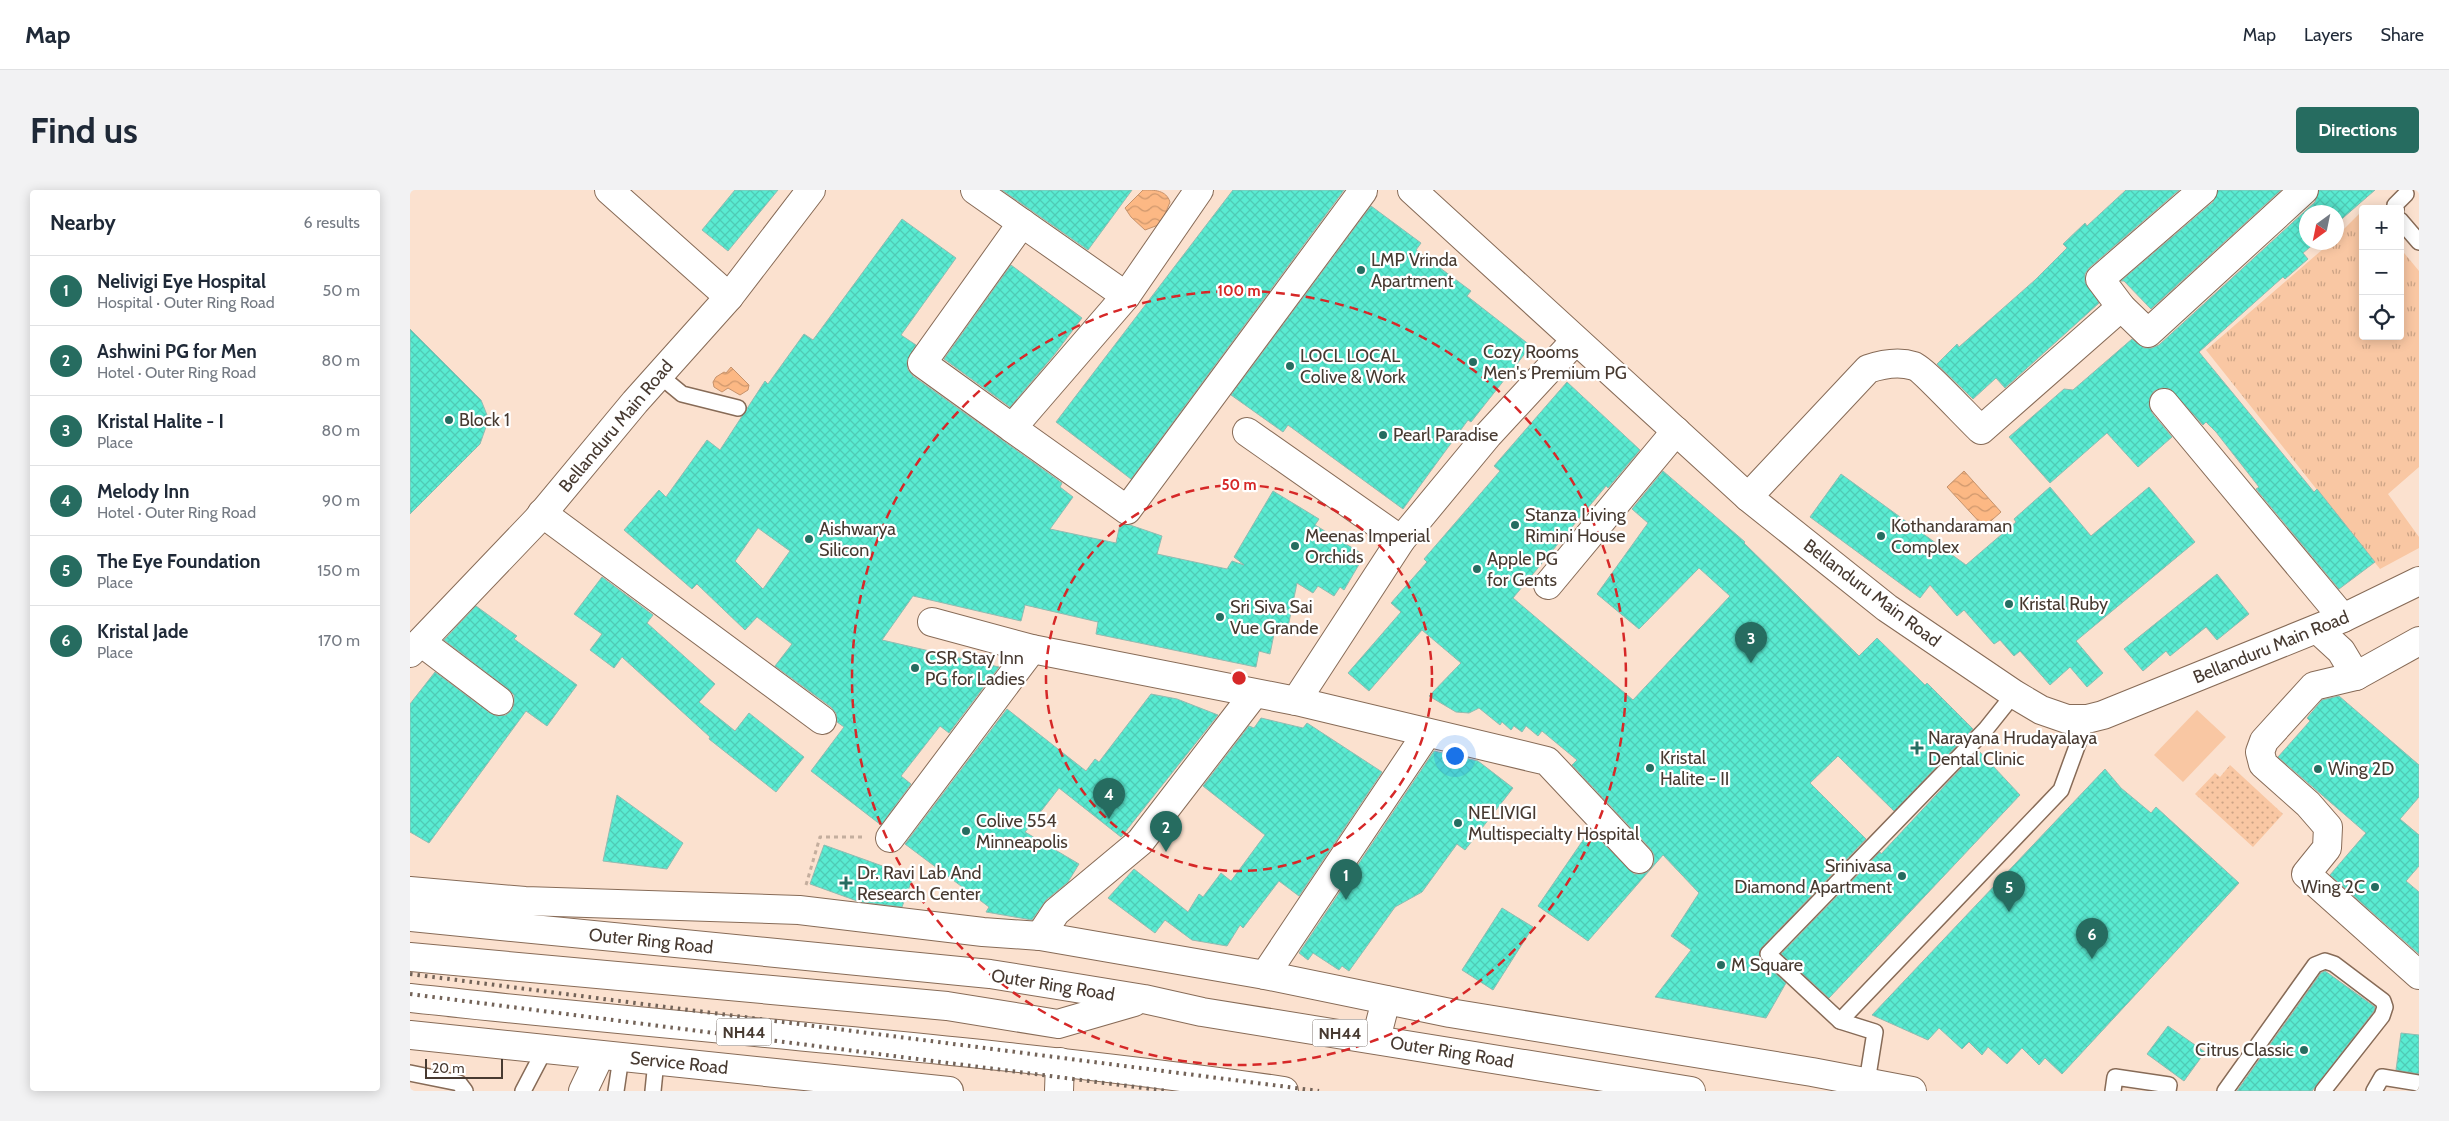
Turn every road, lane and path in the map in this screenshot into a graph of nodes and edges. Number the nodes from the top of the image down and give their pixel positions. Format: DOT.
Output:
graph roads {
  1 [pos="609,190"];
  2 [pos="811,190"];
  3 [pos="975,190"];
  4 [pos="1362,190"];
  5 [pos="2203,190"];
  6 [pos="2304,190"];
  7 [pos="1415,191"];
  8 [pos="1194,192"];
  9 [pos="2406,194"];
  10 [pos="2395,205"];
  11 [pos="1022,223"];
  12 [pos="2404,225"];
  13 [pos="2419,242"];
  14 [pos="1126,296"];
  15 [pos="729,297"];
  16 [pos="2121,306"];
  17 [pos="1575,341"];
  18 [pos="658,375"];
  19 [pos="2164,403"];
  20 [pos="738,408"];
  21 [pos="1012,428"];
  22 [pos="1676,431"];
  23 [pos="1247,432"];
  24 [pos="1748,498"];
  25 [pos="542,513"];
  26 [pos="1401,540"];
  27 [pos="2419,581"];
  28 [pos="1548,585"];
  29 [pos="2344,618"];
  30 [pos="932,622"];
  31 [pos="2317,629"];
  32 [pos="2419,641"];
  33 [pos="416,647"];
  34 [pos="1032,649"];
  35 [pos="2356,676"];
  36 [pos="1254,694"];
  37 [pos="2014,694"];
  38 [pos="499,701"];
  39 [pos="1296,702"];
  40 [pos="2087,719"];
  41 [pos="822,720"];
  42 [pos="1427,733"];
  43 [pos="890,838"];
  44 [pos="1639,859"];
  45 [pos="410,891"];
  46 [pos="799,910"];
  47 [pos="410,917"];
  48 [pos="1040,936"];
  49 [pos="410,957"];
  50 [pos="1265,974"];
  51 [pos="2419,975"];
  52 [pos="410,998"];
  53 [pos="1144,1000"];
  54 [pos="1386,1000"];
  55 [pos="1840,1020"];
  56 [pos="410,1035"];
  57 [pos="1376,1039"];
  58 [pos="545,1049"];
  59 [pos="610,1056"];
  60 [pos="656,1061"];
  61 [pos="1060,1062"];
  62 [pos="410,1073"];
  63 [pos="1868,1082"];
  64 [pos="2419,1083"];
  65 [pos="922,1089"];
  66 [pos="465,1091"];
  67 [pos="523,1091"];
  68 [pos="583,1091"];
  69 [pos="616,1091"];
  70 [pos="653,1091"];
  71 [pos="949,1091"];
  72 [pos="1059,1091"];
  73 [pos="1284,1091"];
  74 [pos="1691,1091"];
  75 [pos="1912,1091"];
  76 [pos="2113,1091"];
  77 [pos="2168,1091"];
  78 [pos="2225,1091"];
  79 [pos="2323,1091"];
  80 [pos="2374,1091"];
  1 -- 15 [label="main road"];
  2 -- 15 [label="main road, Bellanduru Main Road"];
  3 -- 11 [label="main road"];
  4 -- 21 [label="main road"];
  5 -- 16 [label="main road"];
  6 -- 16 [label="main road"];
  7 -- 17 [label="main road, Bellanduru Main Road"];
  8 -- 14 [label="main road"];
  9 -- 10 [label="lane"];
  11 -- 14 [label="main road"];
  11 -- 21 [label="main road"];
  12 -- 13 [label="lane"];
  14 -- 21 [label="main road"];
  15 -- 18 [label="main road, Bellanduru Main Road"];
  16 -- 24 [label="main road"];
  17 -- 22 [label="main road, Bellanduru Main Road"];
  17 -- 26 [label="main road"];
  18 -- 20 [label="lane"];
  18 -- 25 [label="main road, Bellanduru Main Road"];
  19 -- 29 [label="main road"];
  22 -- 24 [label="main road, Bellanduru Main Road"];
  22 -- 28 [label="main road"];
  23 -- 26 [label="main road"];
  24 -- 37 [label="main road, Bellanduru Main Road"];
  25 -- 33 [label="main road, Bellanduru Main Road"];
  25 -- 41 [label="main road"];
  26 -- 39 [label="main road"];
  27 -- 29 [label="main road, Bellanduru Main Road"];
  29 -- 31 [label="main road, Bellanduru Main Road"];
  30 -- 34 [label="main road"];
  31 -- 35 [label="main road"];
  31 -- 40 [label="main road, Bellanduru Main Road"];
  32 -- 35 [label="main road"];
  33 -- 38 [label="main road"];
  34 -- 36 [label="main road"];
  34 -- 43 [label="main road"];
  35 -- 51 [label="main road"];
  36 -- 39 [label="main road"];
  36 -- 48 [label="main road"];
  37 -- 40 [label="main road, Bellanduru Main Road"];
  37 -- 55 [label="lane"];
  39 -- 42 [label="main road"];
  40 -- 55 [label="lane"];
  42 -- 44 [label="main road"];
  42 -- 50 [label="main road"];
  43 -- 46 [label="path"];
  45 -- 46 [label="main road"];
  46 -- 48 [label="main road"];
  47 -- 53 [label="main road, Outer Ring Road / NH44"];
  48 -- 50 [label="main road"];
  49 -- 53 [label="main road"];
  50 -- 54 [label="main road"];
  52 -- 61 [label="main road, NH44"];
  53 -- 57 [label="main road, Outer Ring Road / NH44"];
  54 -- 57 [label="main road"];
  54 -- 63 [label="main road"];
  55 -- 63 [label="lane"];
  56 -- 58 [label="main road, Service Road"];
  57 -- 74 [label="main road, Outer Ring Road / NH44"];
  58 -- 59 [label="main road, Service Road"];
  58 -- 67 [label="lane"];
  59 -- 60 [label="main road, Service Road"];
  59 -- 68 [label="main road"];
  59 -- 69 [label="lane"];
  60 -- 65 [label="main road, Service Road"];
  60 -- 70 [label="lane"];
  61 -- 72 [label="main road"];
  61 -- 73 [label="main road, NH44"];
  62 -- 66 [label="lane"];
  63 -- 75 [label="main road"];
  64 -- 80 [label="lane"];
  65 -- 71 [label="main road, Service Road"];
  76 -- 77 [label="lane"];
  78 -- 79 [label="lane"];
}
